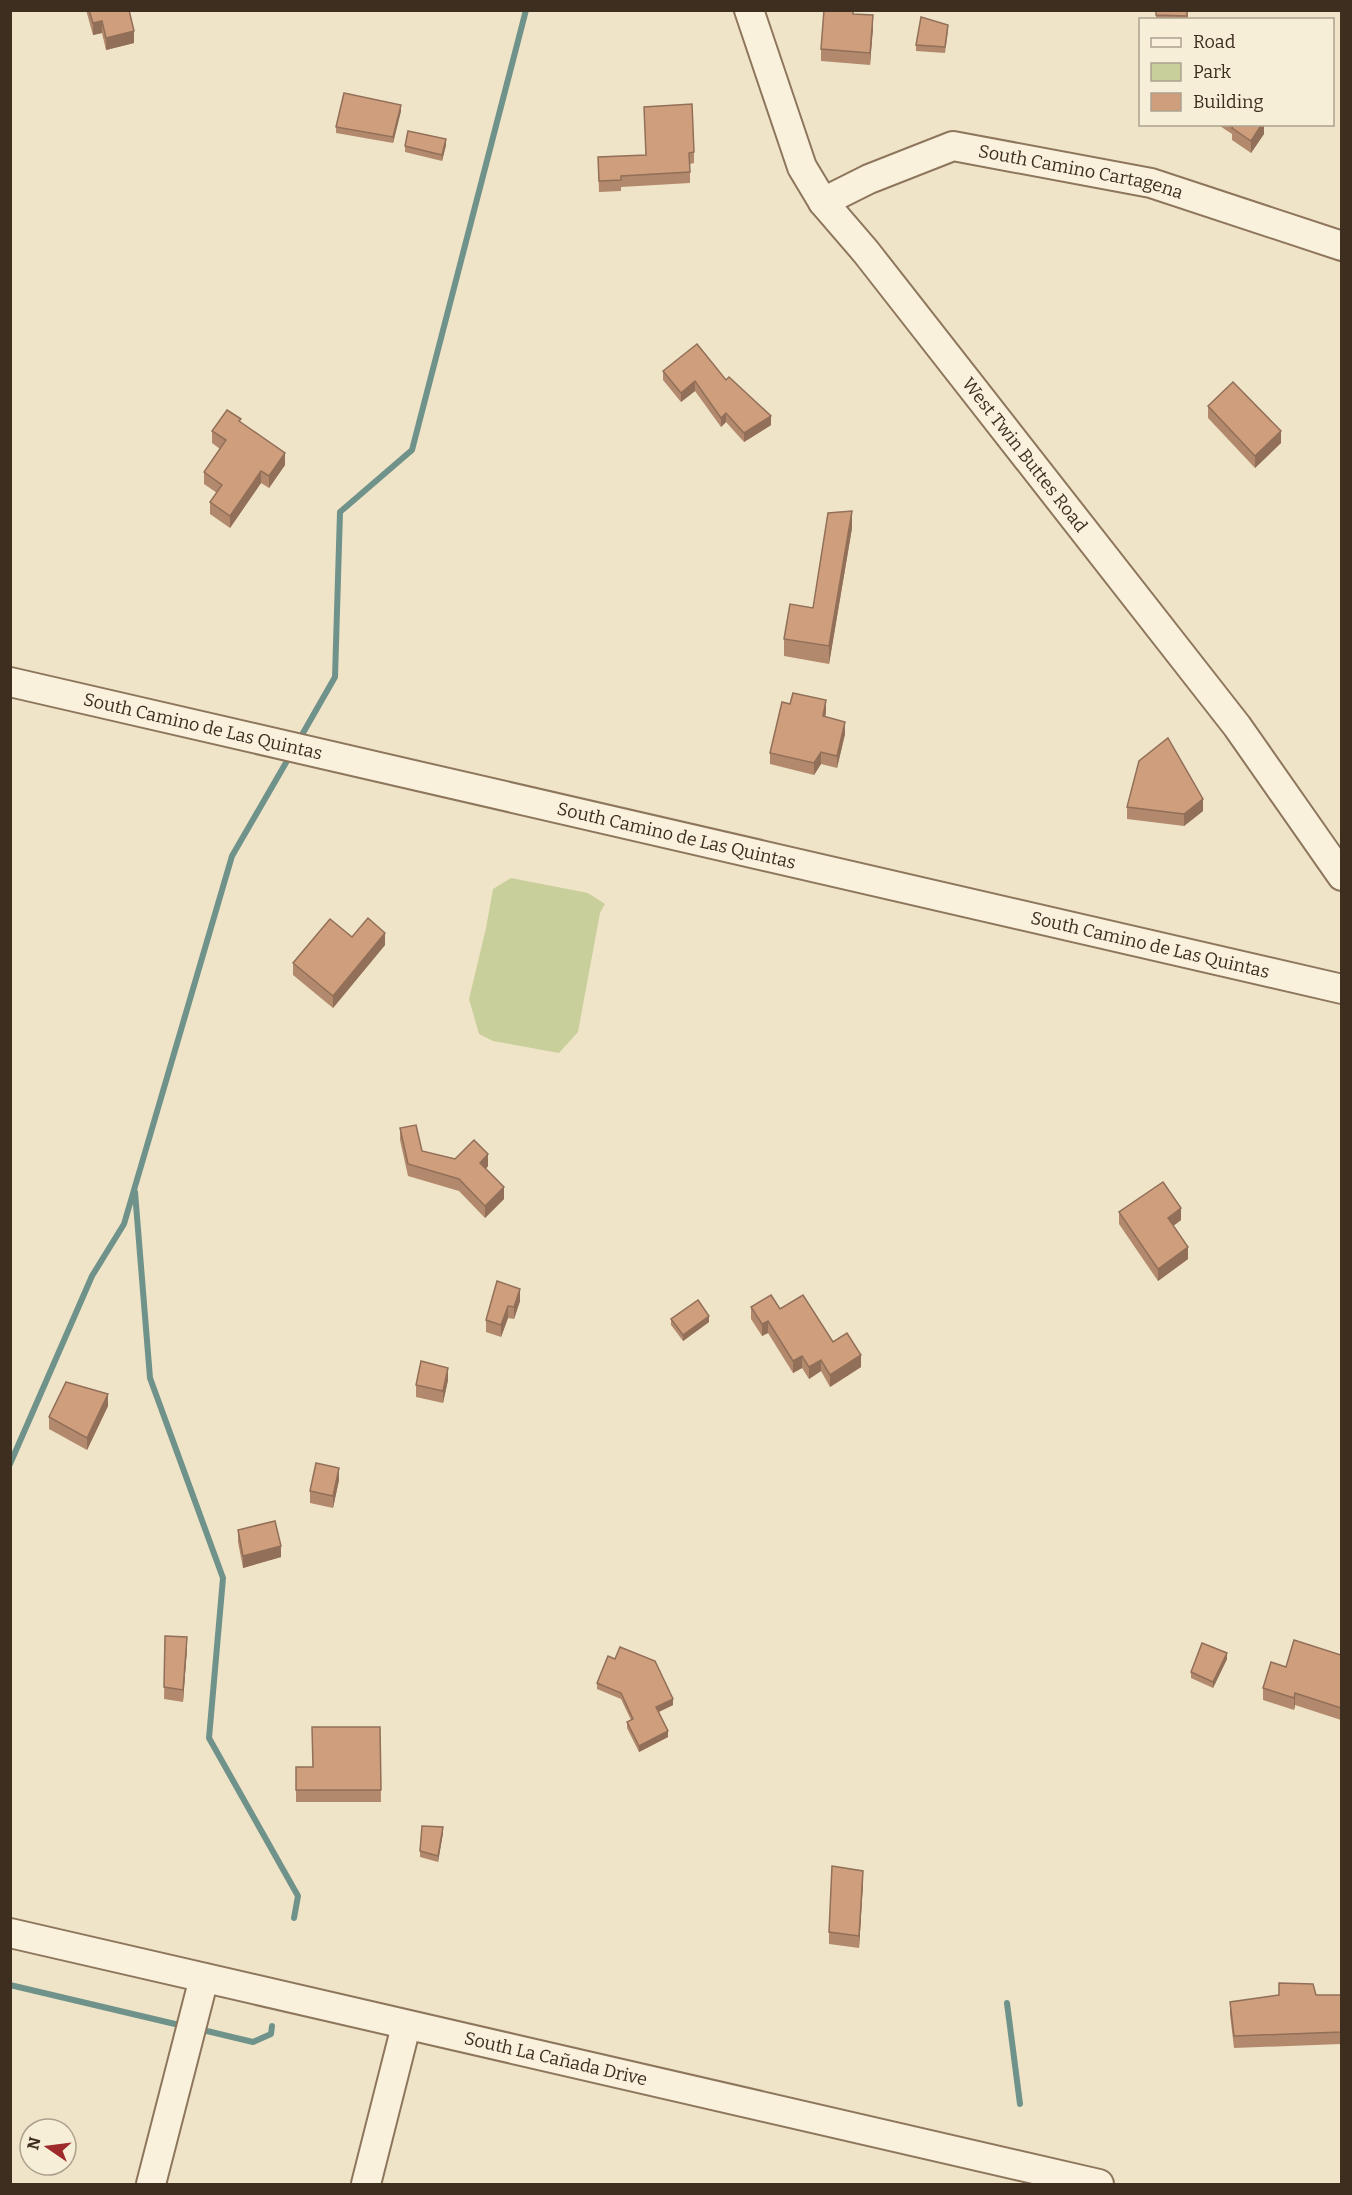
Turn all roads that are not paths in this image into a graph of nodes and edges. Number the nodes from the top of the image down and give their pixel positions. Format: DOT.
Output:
graph roads {
  1 [pos="749,10"];
  2 [pos="823,202"];
  3 [pos="1341,246"];
  4 [pos="10,682"];
  5 [pos="1341,876"];
  6 [pos="1341,989"];
  7 [pos="10,1933"];
  8 [pos="204,1978"];
  9 [pos="406,2026"];
  10 [pos="151,2184"];
  11 [pos="366,2184"];
  12 [pos="1099,2184"];
  1 -- 2 [label="street, West Twin Buttes Road"];
  2 -- 3 [label="street, South Camino Cartagena"];
  2 -- 5 [label="street, West Twin Buttes Road"];
  4 -- 6 [label="street, South Camino de Las Quintas"];
  7 -- 8 [label="street, South La Cañada Drive"];
  8 -- 9 [label="street, South La Cañada Drive"];
  8 -- 10 [label="street"];
  9 -- 11 [label="street"];
  9 -- 12 [label="street, South La Cañada Drive"];
}
